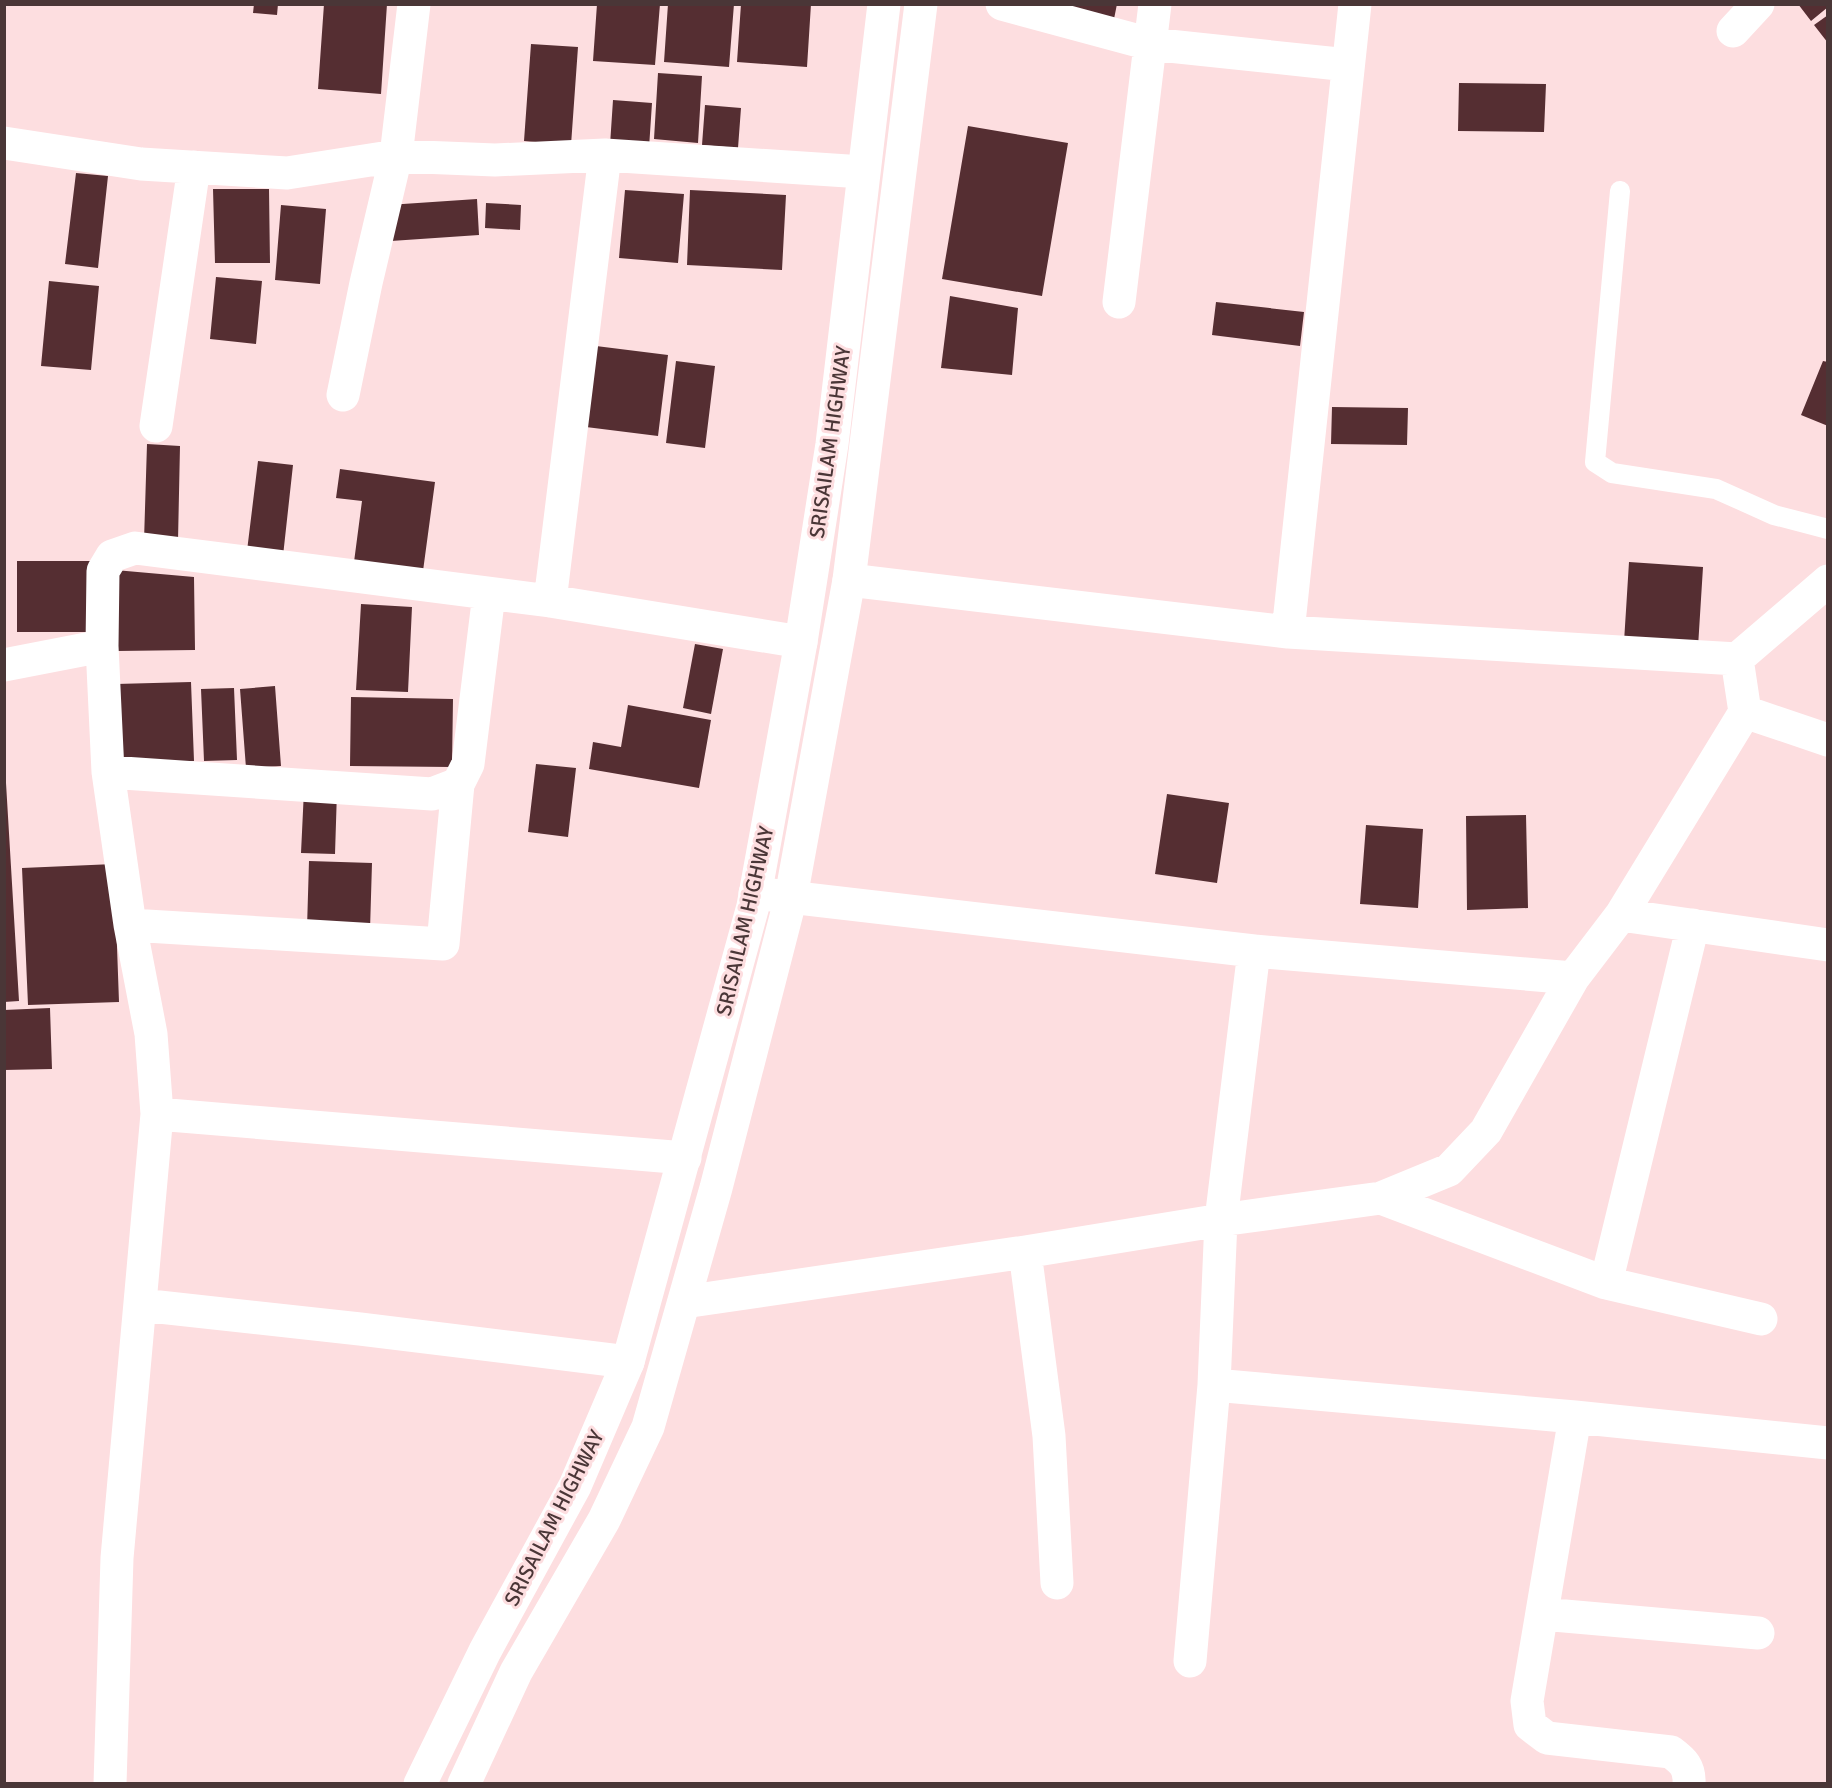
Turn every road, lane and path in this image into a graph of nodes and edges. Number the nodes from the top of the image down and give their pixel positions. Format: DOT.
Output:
graph roads {
  1 [pos="414,4"];
  2 [pos="884,4"];
  3 [pos="921,4"];
  4 [pos="1002,4"];
  5 [pos="1155,4"];
  6 [pos="1355,4"];
  7 [pos="1758,4"];
  8 [pos="1733,31"];
  9 [pos="1150,44"];
  10 [pos="1348,65"];
  11 [pos="4,143"];
  12 [pos="605,154"];
  13 [pos="396,156"];
  14 [pos="194,167"];
  15 [pos="863,172"];
  16 [pos="1620,191"];
  17 [pos="1119,302"];
  18 [pos="343,395"];
  19 [pos="156,426"];
  20 [pos="1827,529"];
  21 [pos="849,580"];
  22 [pos="1827,581"];
  23 [pos="489,594"];
  24 [pos="550,601"];
  25 [pos="1288,632"];
  26 [pos="801,642"];
  27 [pos="102,646"];
  28 [pos="1737,659"];
  29 [pos="4,665"];
  30 [pos="1745,712"];
  31 [pos="1827,740"];
  32 [pos="108,772"];
  33 [pos="458,784"];
  34 [pos="755,893"];
  35 [pos="791,897"];
  36 [pos="1621,915"];
  37 [pos="130,925"];
  38 [pos="1693,925"];
  39 [pos="1827,945"];
  40 [pos="1254,951"];
  41 [pos="1573,978"];
  42 [pos="157,1114"];
  43 [pos="685,1158"];
  44 [pos="1381,1198"];
  45 [pos="1221,1220"];
  46 [pos="1025,1252"];
  47 [pos="1606,1283"];
  48 [pos="684,1302"];
  49 [pos="141,1305"];
  50 [pos="1761,1319"];
  51 [pos="628,1362"];
  52 [pos="1214,1385"];
  53 [pos="1575,1417"];
  54 [pos="1827,1443"];
  55 [pos="1057,1583"];
  56 [pos="1542,1614"];
  57 [pos="1758,1633"];
  58 [pos="1190,1661"];
  59 [pos="110,1784"];
  60 [pos="420,1784"];
  61 [pos="464,1784"];
  62 [pos="1689,1784"];
  1 -- 13 [label="main road"];
  2 -- 15 [label="main road, SRISAILAM HIGHWAY"];
  3 -- 21 [label="main road, SRISAILAM HIGHWAY"];
  4 -- 9 [label="main road"];
  5 -- 9 [label="main road"];
  6 -- 10 [label="main road"];
  7 -- 8 [label="main road"];
  9 -- 10 [label="main road"];
  9 -- 17 [label="main road"];
  10 -- 25 [label="main road"];
  11 -- 14 [label="main road"];
  12 -- 13 [label="main road"];
  12 -- 15 [label="main road"];
  12 -- 24 [label="main road"];
  13 -- 14 [label="main road"];
  13 -- 18 [label="main road"];
  14 -- 19 [label="main road"];
  15 -- 26 [label="main road, SRISAILAM HIGHWAY"];
  16 -- 20 [label="lane"];
  21 -- 25 [label="main road"];
  21 -- 35 [label="main road, SRISAILAM HIGHWAY"];
  22 -- 28 [label="main road"];
  23 -- 24 [label="main road"];
  23 -- 27 [label="main road"];
  23 -- 33 [label="main road"];
  24 -- 26 [label="main road"];
  25 -- 28 [label="main road"];
  26 -- 34 [label="main road, SRISAILAM HIGHWAY"];
  27 -- 29 [label="main road"];
  27 -- 32 [label="main road"];
  28 -- 30 [label="main road"];
  30 -- 31 [label="main road"];
  30 -- 36 [label="main road"];
  32 -- 33 [label="main road"];
  32 -- 37 [label="main road"];
  33 -- 37 [label="main road"];
  34 -- 35 [label="main road"];
  34 -- 43 [label="main road, SRISAILAM HIGHWAY"];
  35 -- 40 [label="main road"];
  35 -- 48 [label="main road, SRISAILAM HIGHWAY"];
  36 -- 38 [label="main road"];
  36 -- 41 [label="main road"];
  37 -- 42 [label="main road"];
  38 -- 39 [label="main road"];
  38 -- 47 [label="main road"];
  40 -- 41 [label="main road"];
  40 -- 45 [label="main road"];
  41 -- 44 [label="main road"];
  42 -- 43 [label="main road"];
  42 -- 49 [label="main road"];
  43 -- 51 [label="main road, SRISAILAM HIGHWAY"];
  44 -- 45 [label="main road"];
  44 -- 47 [label="main road"];
  45 -- 46 [label="main road"];
  45 -- 52 [label="main road"];
  46 -- 48 [label="main road"];
  46 -- 55 [label="main road"];
  47 -- 50 [label="main road"];
  48 -- 61 [label="main road, SRISAILAM HIGHWAY"];
  49 -- 51 [label="main road"];
  49 -- 59 [label="main road"];
  51 -- 60 [label="main road, SRISAILAM HIGHWAY"];
  52 -- 53 [label="main road"];
  52 -- 58 [label="main road"];
  53 -- 54 [label="main road"];
  53 -- 56 [label="main road"];
  56 -- 57 [label="main road"];
  56 -- 62 [label="main road"];
}
